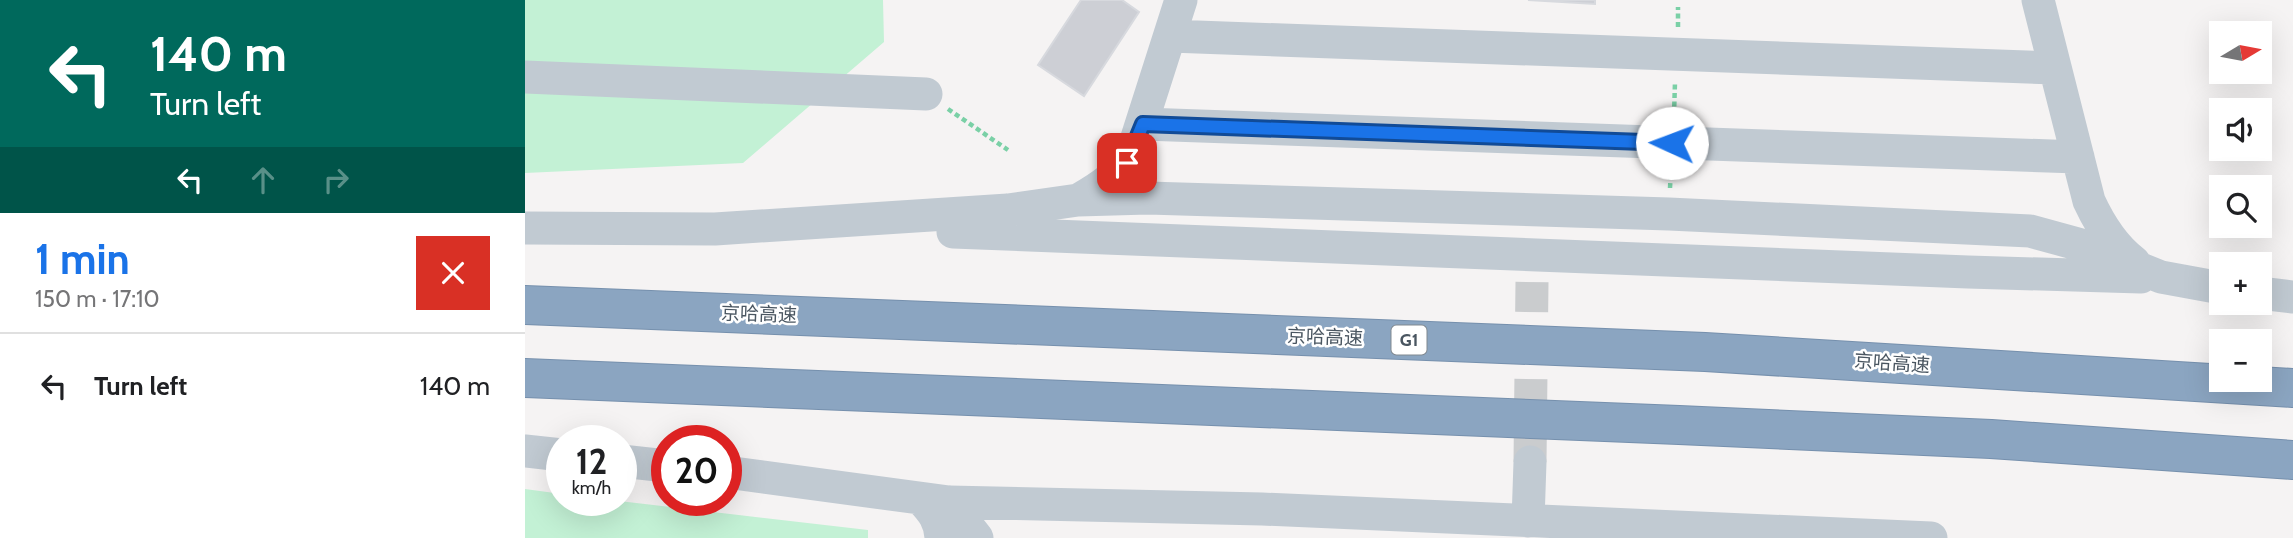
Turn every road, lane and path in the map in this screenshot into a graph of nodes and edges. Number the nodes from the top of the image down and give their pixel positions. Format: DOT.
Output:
graph roads {
  1 [pos="1181,0"];
  2 [pos="2038,0"];
  3 [pos="1170,36"];
  4 [pos="2055,68"];
  5 [pos="525,77"];
  6 [pos="926,94"];
  7 [pos="1143,124"];
  8 [pos="1008,150"];
  9 [pos="2078,157"];
  10 [pos="1078,200"];
  11 [pos="525,228"];
  12 [pos="715,229"];
  13 [pos="2161,277"];
  14 [pos="2209,286"];
  15 [pos="2272,295"];
  16 [pos="2293,297"];
  17 [pos="525,305"];
  18 [pos="525,378"];
  19 [pos="2293,388"];
  20 [pos="525,451"];
  21 [pos="546,453"];
  22 [pos="2293,460"];
  23 [pos="1530,463"];
  24 [pos="742,474"];
  25 [pos="935,500"];
  26 [pos="1528,521"];
  27 [pos="941,538"];
  28 [pos="977,538"];
  29 [pos="1931,538"];
  1 -- 3 [label="lane"];
  2 -- 4 [label="lane"];
  3 -- 4 [label="lane"];
  3 -- 7 [label="lane"];
  4 -- 9 [label="lane"];
  5 -- 6 [label="lane"];
  6 -- 8 [label="path"];
  7 -- 9 [label="lane"];
  7 -- 10 [label="lane"];
  9 -- 13 [label="lane"];
  10 -- 12 [label="lane"];
  10 -- 13 [label="lane"];
  11 -- 12 [label="lane"];
  12 -- 13 [label="lane"];
  13 -- 14 [label="lane"];
  15 -- 16 [label="lane"];
  17 -- 19 [label="highway, 京哈高速 / G1"];
  18 -- 22 [label="highway"];
  20 -- 21 [label="lane"];
  23 -- 26 [label="lane"];
  24 -- 25 [label="lane"];
  25 -- 26 [label="lane"];
  25 -- 27 [label="lane"];
  25 -- 28 [label="lane"];
  26 -- 29 [label="lane"];
}
